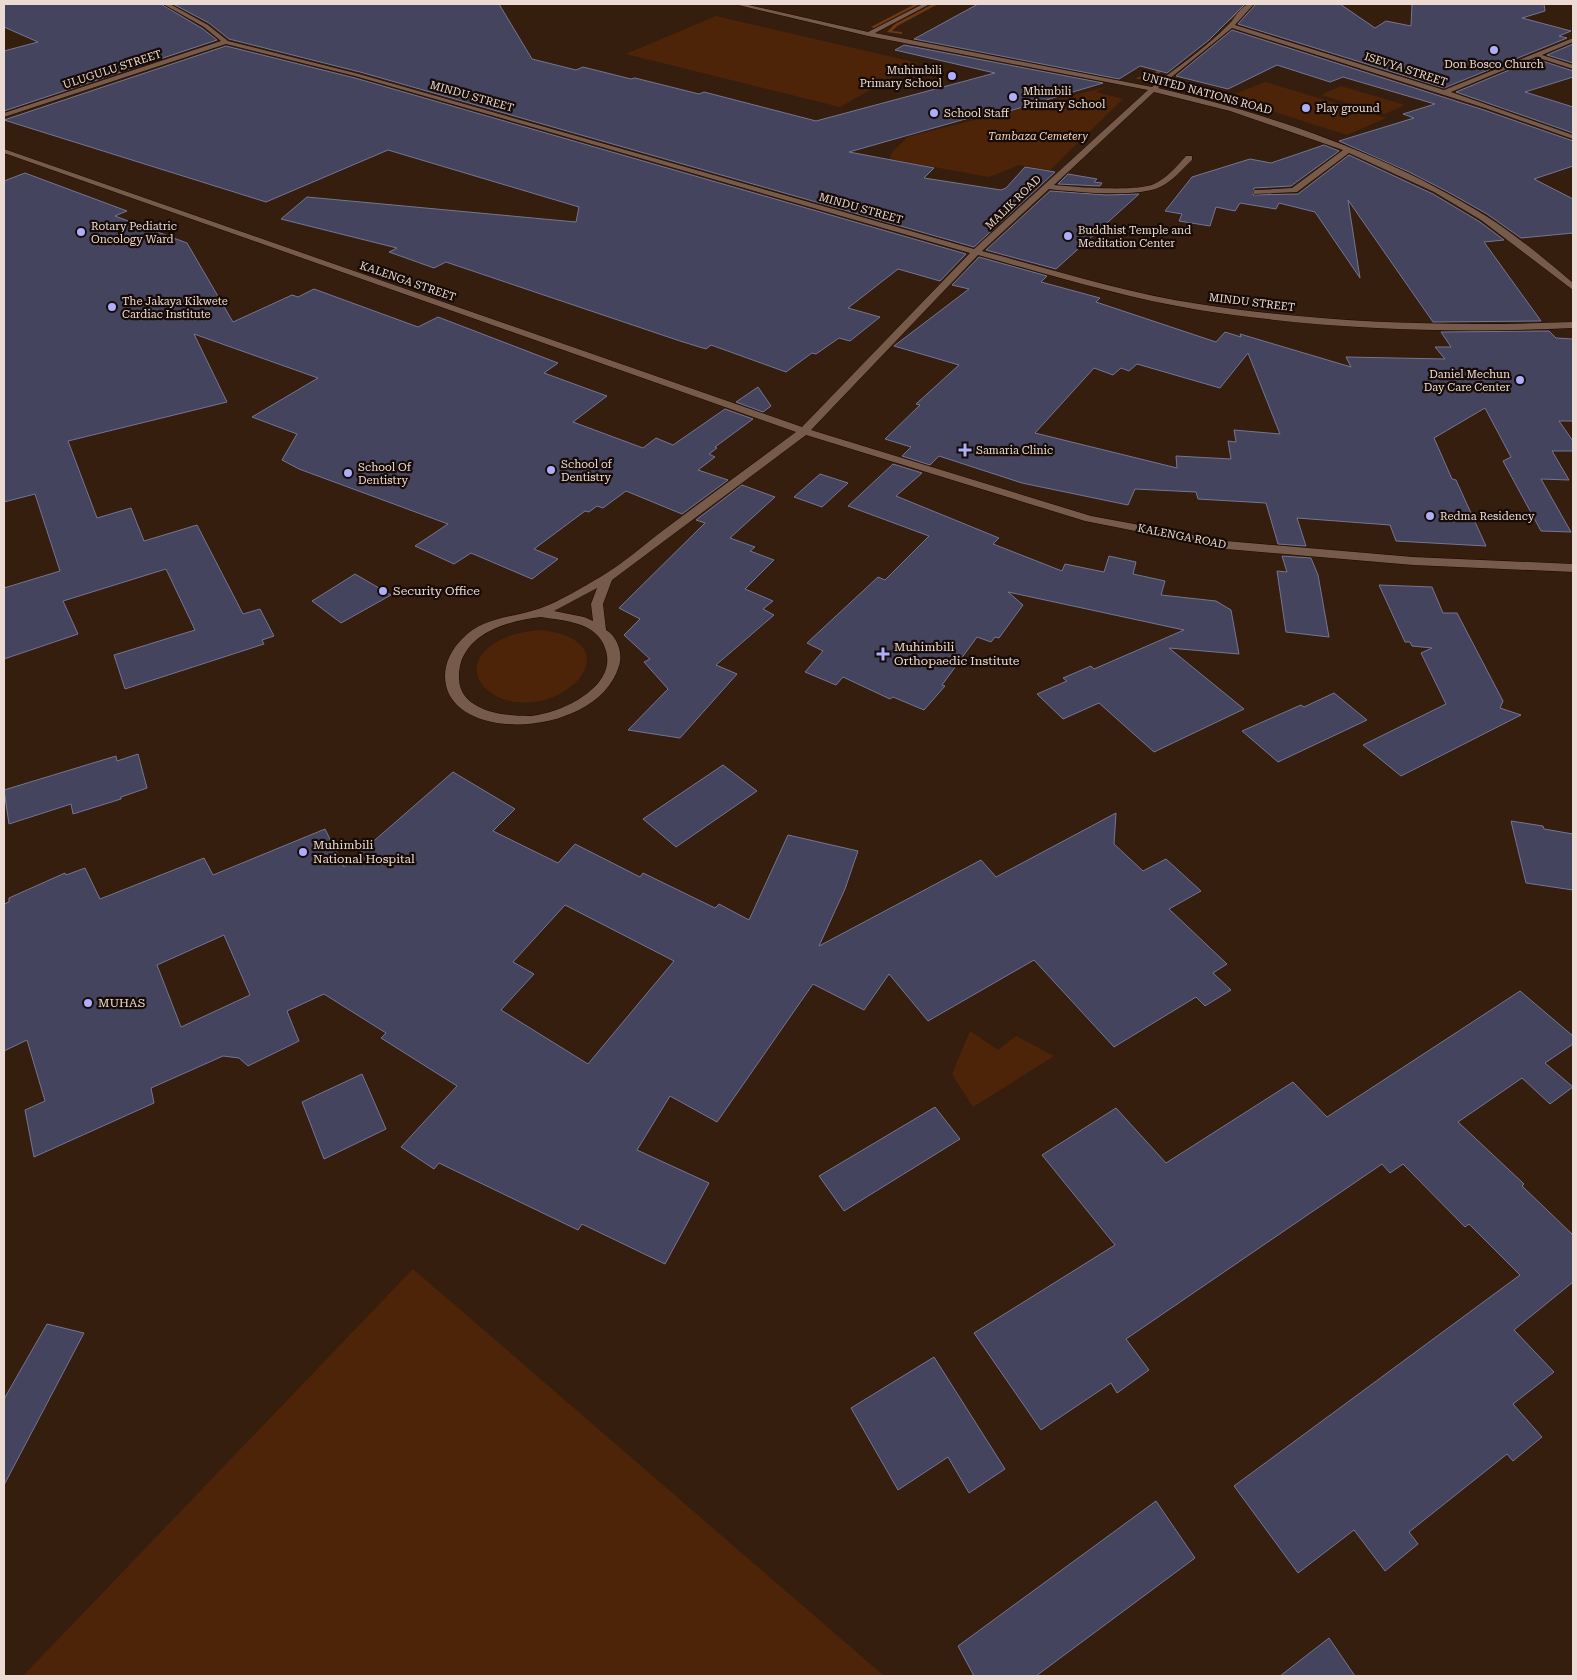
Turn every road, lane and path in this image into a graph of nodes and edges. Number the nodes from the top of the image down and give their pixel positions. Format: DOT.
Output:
graph roads {
  1 [pos="166,4"];
  2 [pos="737,4"];
  3 [pos="927,4"];
  4 [pos="1251,4"];
  5 [pos="1231,26"];
  6 [pos="868,34"];
  7 [pos="1573,40"];
  8 [pos="226,42"];
  9 [pos="1538,56"];
  10 [pos="1573,67"];
  11 [pos="1175,84"];
  12 [pos="1153,89"];
  13 [pos="1444,93"];
  14 [pos="4,115"];
  15 [pos="1573,137"];
  16 [pos="1349,149"];
  17 [pos="4,151"];
  18 [pos="1189,158"];
  19 [pos="1046,186"];
  20 [pos="1256,192"];
  21 [pos="976,252"];
  22 [pos="1573,287"];
  23 [pos="1573,325"];
  24 [pos="804,431"];
  25 [pos="1573,568"];
  26 [pos="607,578"];
  27 [pos="541,613"];
  28 [pos="600,630"];
  1 -- 8 [label="street, MINDU STREET"];
  2 -- 6 [label="street, UNITED NATIONS ROAD"];
  3 -- 6 [label="street"];
  4 -- 5 [label="street, MALIK ROAD"];
  5 -- 11 [label="street, MALIK ROAD"];
  5 -- 13 [label="street, ISEVYA STREET"];
  6 -- 12 [label="street, UNITED NATIONS ROAD"];
  7 -- 9 [label="street"];
  8 -- 14 [label="street, ULUGULU STREET"];
  8 -- 21 [label="street, MINDU STREET"];
  9 -- 10 [label="street"];
  9 -- 13 [label="street"];
  11 -- 12 [label="street, UNITED NATIONS ROAD"];
  11 -- 12 [label="street, MALIK ROAD"];
  11 -- 16 [label="street, UNITED NATIONS ROAD"];
  12 -- 19 [label="street, MALIK ROAD"];
  13 -- 15 [label="street, ISEVYA STREET"];
  16 -- 20 [label="street"];
  16 -- 22 [label="street, UNITED NATIONS ROAD"];
  17 -- 24 [label="street, KALENGA STREET"];
  18 -- 19 [label="street"];
  19 -- 21 [label="street, MALIK ROAD"];
  21 -- 23 [label="street, MINDU STREET"];
  21 -- 24 [label="street, MALIK ROAD"];
  24 -- 25 [label="street, KALENGA ROAD"];
  24 -- 26 [label="street, MALIK ROAD"];
  26 -- 27 [label="street, MALIK ROAD"];
  26 -- 28 [label="street"];
  27 -- 28 [label="street"];
  27 -- 28 [label="street"];
}
